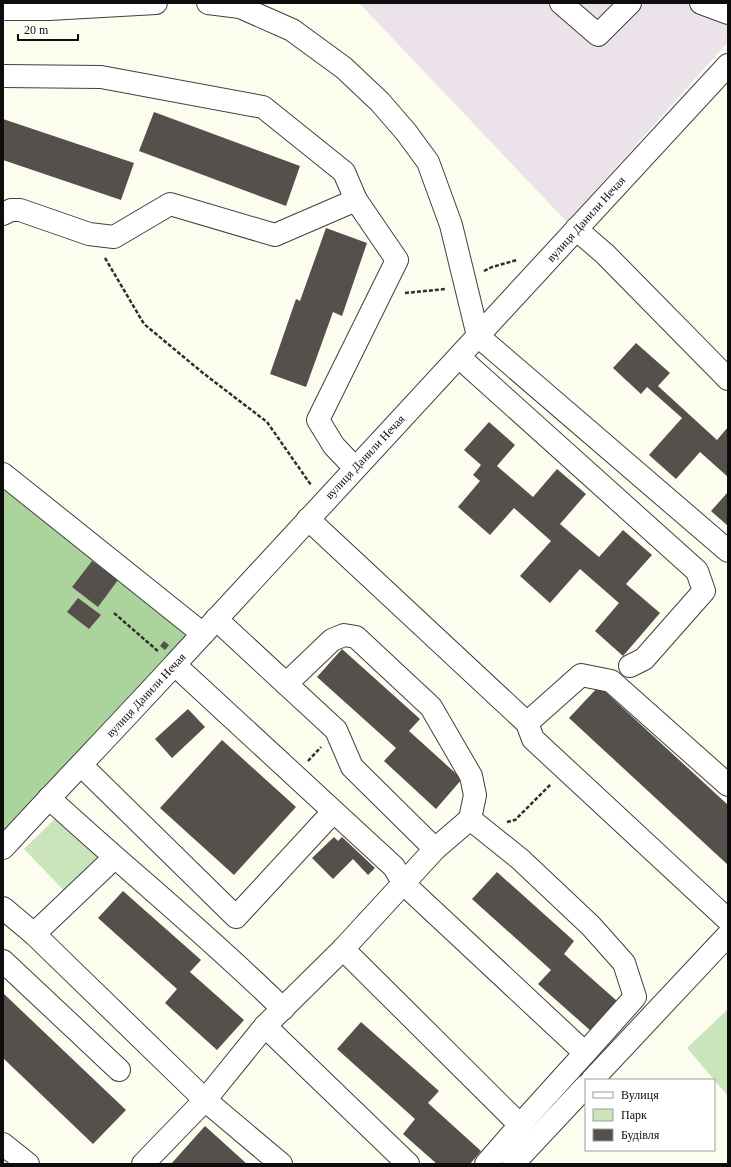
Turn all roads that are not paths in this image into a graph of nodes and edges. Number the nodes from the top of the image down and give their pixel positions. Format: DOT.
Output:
graph roads {
  1 [pos="156,3"];
  2 [pos="208,3"];
  3 [pos="561,3"];
  4 [pos="630,3"];
  5 [pos="701,3"];
  6 [pos="3,9"];
  7 [pos="728,13"];
  8 [pos="728,65"];
  9 [pos="3,76"];
  10 [pos="356,200"];
  11 [pos="3,214"];
  12 [pos="576,229"];
  13 [pos="478,336"];
  14 [pos="459,357"];
  15 [pos="728,378"];
  16 [pos="355,468"];
  17 [pos="3,474"];
  18 [pos="308,519"];
  19 [pos="728,551"];
  20 [pos="210,627"];
  21 [pos="175,665"];
  22 [pos="630,666"];
  23 [pos="286,684"];
  24 [pos="527,723"];
  25 [pos="81,765"];
  26 [pos="728,785"];
  27 [pos="49,798"];
  28 [pos="332,812"];
  29 [pos="470,819"];
  30 [pos="3,848"];
  31 [pos="436,849"];
  32 [pos="114,858"];
  33 [pos="404,884"];
  34 [pos="3,908"];
  35 [pos="728,920"];
  36 [pos="34,934"];
  37 [pos="728,934"];
  38 [pos="343,948"];
  39 [pos="3,961"];
  40 [pos="282,1009"];
  41 [pos="265,1026"];
  42 [pos="585,1053"];
  43 [pos="119,1070"];
  44 [pos="593,1079"];
  45 [pos="585,1087"];
  46 [pos="205,1100"];
  47 [pos="520,1126"];
  48 [pos="3,1144"];
  49 [pos="28,1164"];
  50 [pos="143,1164"];
  51 [pos="281,1164"];
  52 [pos="408,1164"];
  53 [pos="486,1164"];
  54 [pos="513,1164"];
  1 -- 6 [label="street"];
  2 -- 13 [label="street"];
  3 -- 4 [label="street"];
  5 -- 7 [label="street"];
  8 -- 12 [label="street, вулиця Данили Нечая"];
  9 -- 10 [label="street"];
  10 -- 11 [label="street"];
  10 -- 16 [label="street"];
  12 -- 13 [label="street, вулиця Данили Нечая"];
  12 -- 15 [label="street"];
  13 -- 14 [label="street, вулиця Данили Нечая"];
  13 -- 19 [label="street"];
  14 -- 16 [label="street, вулиця Данили Нечая"];
  14 -- 22 [label="street"];
  16 -- 18 [label="street, вулиця Данили Нечая"];
  17 -- 20 [label="street"];
  18 -- 20 [label="street, вулиця Данили Нечая"];
  18 -- 24 [label="street"];
  20 -- 21 [label="street, вулиця Данили Нечая"];
  20 -- 23 [label="street"];
  21 -- 25 [label="street, вулиця Данили Нечая"];
  21 -- 28 [label="street"];
  23 -- 29 [label="street"];
  23 -- 31 [label="street"];
  24 -- 26 [label="street"];
  24 -- 35 [label="street"];
  25 -- 27 [label="street, вулиця Данили Нечая"];
  25 -- 28 [label="street"];
  27 -- 30 [label="street, вулиця Данили Нечая"];
  27 -- 32 [label="street"];
  28 -- 33 [label="street"];
  29 -- 31 [label="street"];
  29 -- 42 [label="street"];
  31 -- 33 [label="street"];
  32 -- 36 [label="street"];
  32 -- 40 [label="street"];
  33 -- 38 [label="street"];
  33 -- 42 [label="street"];
  34 -- 36 [label="street"];
  36 -- 46 [label="street"];
  37 -- 44 [label="street"];
  38 -- 40 [label="street"];
  38 -- 47 [label="street"];
  39 -- 43 [label="street"];
  40 -- 41 [label="street"];
  41 -- 46 [label="street"];
  41 -- 52 [label="street"];
  42 -- 47 [label="street"];
  45 -- 54 [label="street"];
  46 -- 50 [label="street"];
  46 -- 51 [label="street"];
  47 -- 53 [label="street"];
  48 -- 49 [label="street"];
}
